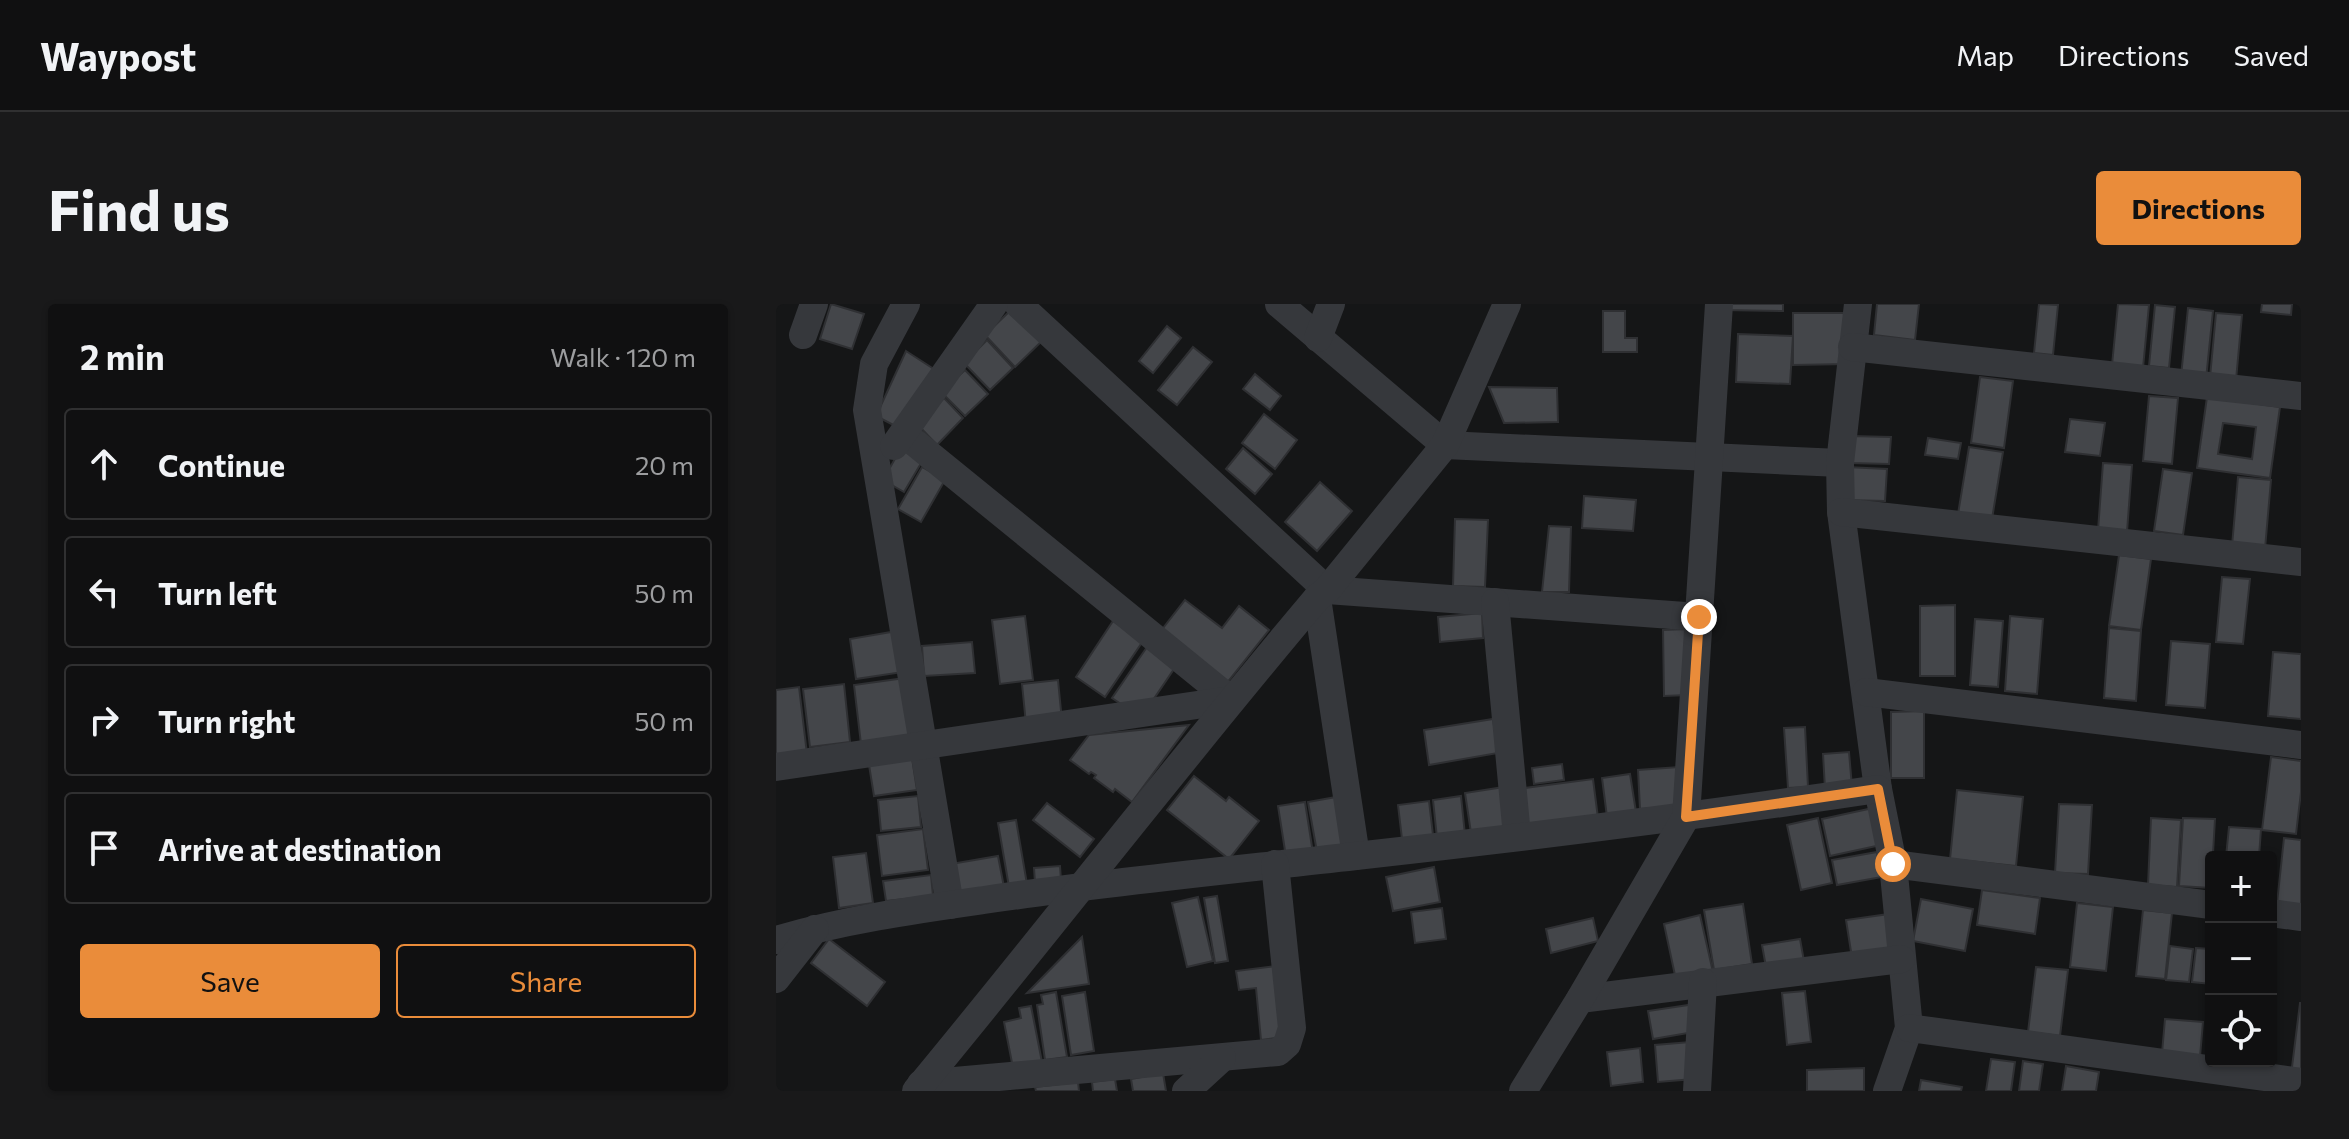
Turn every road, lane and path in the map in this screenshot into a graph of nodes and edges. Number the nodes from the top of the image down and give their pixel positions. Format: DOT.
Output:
graph roads {
  1 [pos="814,304"];
  2 [pos="906,304"];
  3 [pos="994,304"];
  4 [pos="1018,304"];
  5 [pos="1279,304"];
  6 [pos="1331,304"];
  7 [pos="1507,304"];
  8 [pos="1719,304"];
  9 [pos="1858,304"];
  10 [pos="803,335"];
  11 [pos="1318,338"];
  12 [pos="1852,347"];
  13 [pos="2301,396"];
  14 [pos="904,434"];
  15 [pos="1445,445"];
  16 [pos="1709,456"];
  17 [pos="1840,463"];
  18 [pos="877,469"];
  19 [pos="1841,512"];
  20 [pos="2301,562"];
  21 [pos="1322,594"];
  22 [pos="1495,602"];
  23 [pos="1699,617"];
  24 [pos="1866,692"];
  25 [pos="1231,700"];
  26 [pos="923,745"];
  27 [pos="2301,745"];
  28 [pos="776,767"];
  29 [pos="1878,789"];
  30 [pos="1686,817"];
  31 [pos="1517,836"];
  32 [pos="1356,856"];
  33 [pos="1275,864"];
  34 [pos="1893,864"];
  35 [pos="1083,885"];
  36 [pos="2205,904"];
  37 [pos="950,905"];
  38 [pos="2277,914"];
  39 [pos="2301,917"];
  40 [pos="815,929"];
  41 [pos="776,940"];
  42 [pos="1901,959"];
  43 [pos="776,979"];
  44 [pos="1703,982"];
  45 [pos="1580,999"];
  46 [pos="1909,1028"];
  47 [pos="1222,1058"];
  48 [pos="2301,1082"];
  49 [pos="918,1088"];
  50 [pos="1186,1091"];
  51 [pos="1523,1091"];
  52 [pos="1697,1091"];
  53 [pos="1887,1091"];
  1 -- 10 [label="street"];
  2 -- 18 [label="street"];
  3 -- 14 [label="street"];
  4 -- 21 [label="street"];
  5 -- 11 [label="street"];
  6 -- 11 [label="street"];
  7 -- 15 [label="street"];
  8 -- 16 [label="street"];
  9 -- 12 [label="street"];
  11 -- 15 [label="street"];
  12 -- 13 [label="street"];
  12 -- 17 [label="street"];
  14 -- 18 [label="street"];
  14 -- 25 [label="street"];
  15 -- 16 [label="street"];
  15 -- 21 [label="street"];
  16 -- 17 [label="street"];
  16 -- 23 [label="street"];
  17 -- 19 [label="street"];
  18 -- 26 [label="street"];
  19 -- 20 [label="street"];
  19 -- 24 [label="street"];
  21 -- 22 [label="street"];
  21 -- 25 [label="street"];
  21 -- 32 [label="street"];
  22 -- 23 [label="street"];
  22 -- 31 [label="street"];
  23 -- 30 [label="street"];
  24 -- 27 [label="street"];
  24 -- 29 [label="street"];
  25 -- 26 [label="street"];
  25 -- 35 [label="street"];
  26 -- 28 [label="street"];
  26 -- 37 [label="street"];
  29 -- 30 [label="street"];
  29 -- 34 [label="street"];
  30 -- 31 [label="street"];
  30 -- 45 [label="street"];
  31 -- 32 [label="street"];
  32 -- 33 [label="street"];
  33 -- 35 [label="street"];
  33 -- 47 [label="street"];
  34 -- 36 [label="street"];
  34 -- 42 [label="street"];
  35 -- 37 [label="street"];
  35 -- 49 [label="street"];
  37 -- 40 [label="street"];
  38 -- 39 [label="street"];
  40 -- 41 [label="street"];
  40 -- 43 [label="street"];
  42 -- 44 [label="street"];
  42 -- 46 [label="street"];
  44 -- 45 [label="street"];
  44 -- 52 [label="street"];
  45 -- 51 [label="street"];
  46 -- 48 [label="street"];
  46 -- 53 [label="street"];
  47 -- 49 [label="street"];
  47 -- 50 [label="street"];
}
